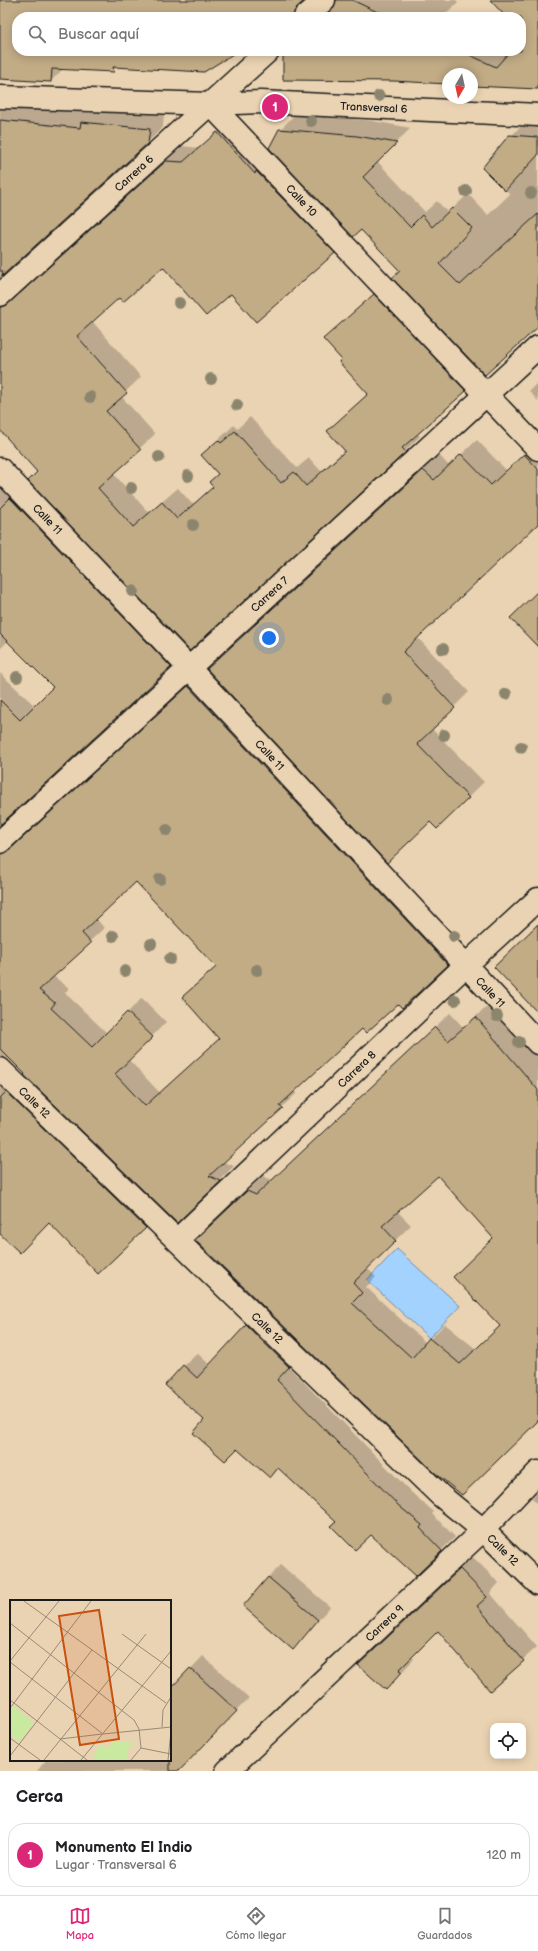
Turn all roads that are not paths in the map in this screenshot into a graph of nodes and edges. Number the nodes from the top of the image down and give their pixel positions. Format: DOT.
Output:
graph roads {
  1 [pos="324,0"];
  2 [pos="311,12"];
  3 [pos="263,56"];
  4 [pos="0,97"];
  5 [pos="210,104"];
  6 [pos="538,115"];
  7 [pos="0,295"];
  8 [pos="538,347"];
  9 [pos="487,394"];
  10 [pos="538,449"];
  11 [pos="0,469"];
  12 [pos="189,668"];
  13 [pos="0,842"];
  14 [pos="538,899"];
  15 [pos="466,965"];
  16 [pos="538,1043"];
  17 [pos="0,1069"];
  18 [pos="177,1240"];
  19 [pos="538,1472"];
  20 [pos="483,1530"];
  21 [pos="538,1584"];
  22 [pos="227,1771"];
  1 -- 2 [label="street"];
  3 -- 5 [label="street, Carrera 6"];
  4 -- 5 [label="street"];
  5 -- 6 [label="street, Transversal 6"];
  5 -- 7 [label="street, Carrera 6"];
  5 -- 9 [label="street, Calle 10"];
  8 -- 9 [label="street, Carrera 7"];
  9 -- 10 [label="street, Calle 10"];
  9 -- 12 [label="street, Carrera 7"];
  11 -- 12 [label="street, Calle 11"];
  12 -- 13 [label="street, Carrera 7"];
  12 -- 15 [label="street, Calle 11"];
  14 -- 15 [label="street, Carrera 8"];
  15 -- 16 [label="street, Calle 11"];
  15 -- 18 [label="street, Carrera 8"];
  17 -- 18 [label="street, Calle 12"];
  18 -- 20 [label="street, Calle 12"];
  19 -- 20 [label="street, Carrera 9"];
  20 -- 21 [label="street, Calle 12"];
  20 -- 22 [label="street, Carrera 9"];
}
